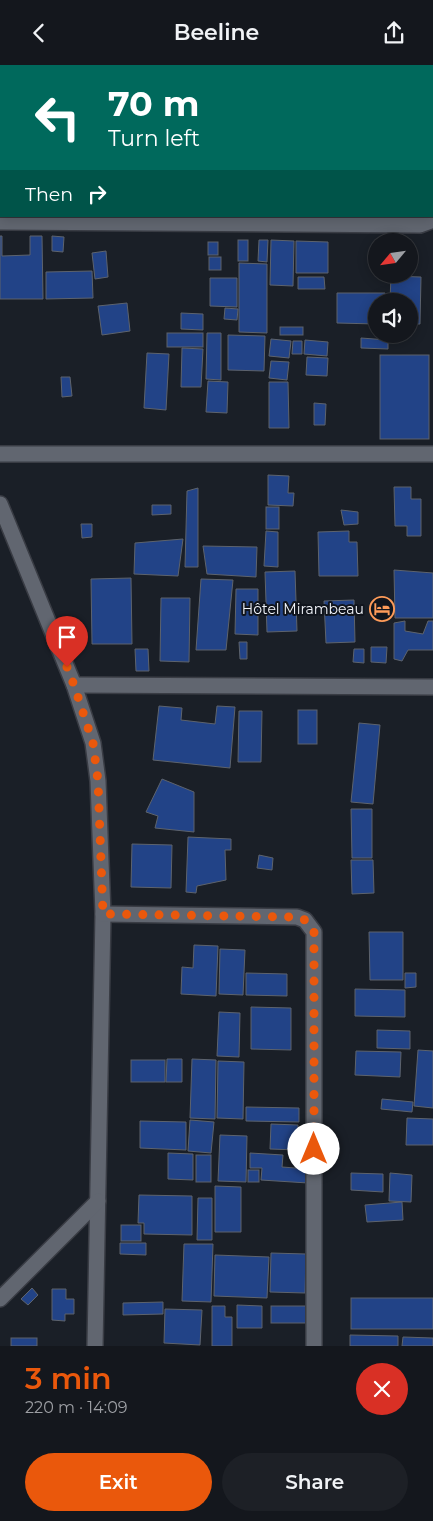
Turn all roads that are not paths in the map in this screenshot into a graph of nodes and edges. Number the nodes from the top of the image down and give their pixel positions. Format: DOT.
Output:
graph roads {
  1 [pos="433,218"];
  2 [pos="0,222"];
  3 [pos="0,454"];
  4 [pos="433,454"];
  5 [pos="0,504"];
  6 [pos="74,685"];
  7 [pos="433,687"];
  8 [pos="103,914"];
  9 [pos="98,1201"];
  10 [pos="0,1299"];
  11 [pos="95,1346"];
  12 [pos="314,1346"];
  1 -- 2 [label="street"];
  3 -- 4 [label="street"];
  5 -- 6 [label="street"];
  6 -- 7 [label="street"];
  6 -- 8 [label="street"];
  8 -- 9 [label="street"];
  8 -- 12 [label="street"];
  9 -- 10 [label="street"];
  9 -- 11 [label="street"];
}
